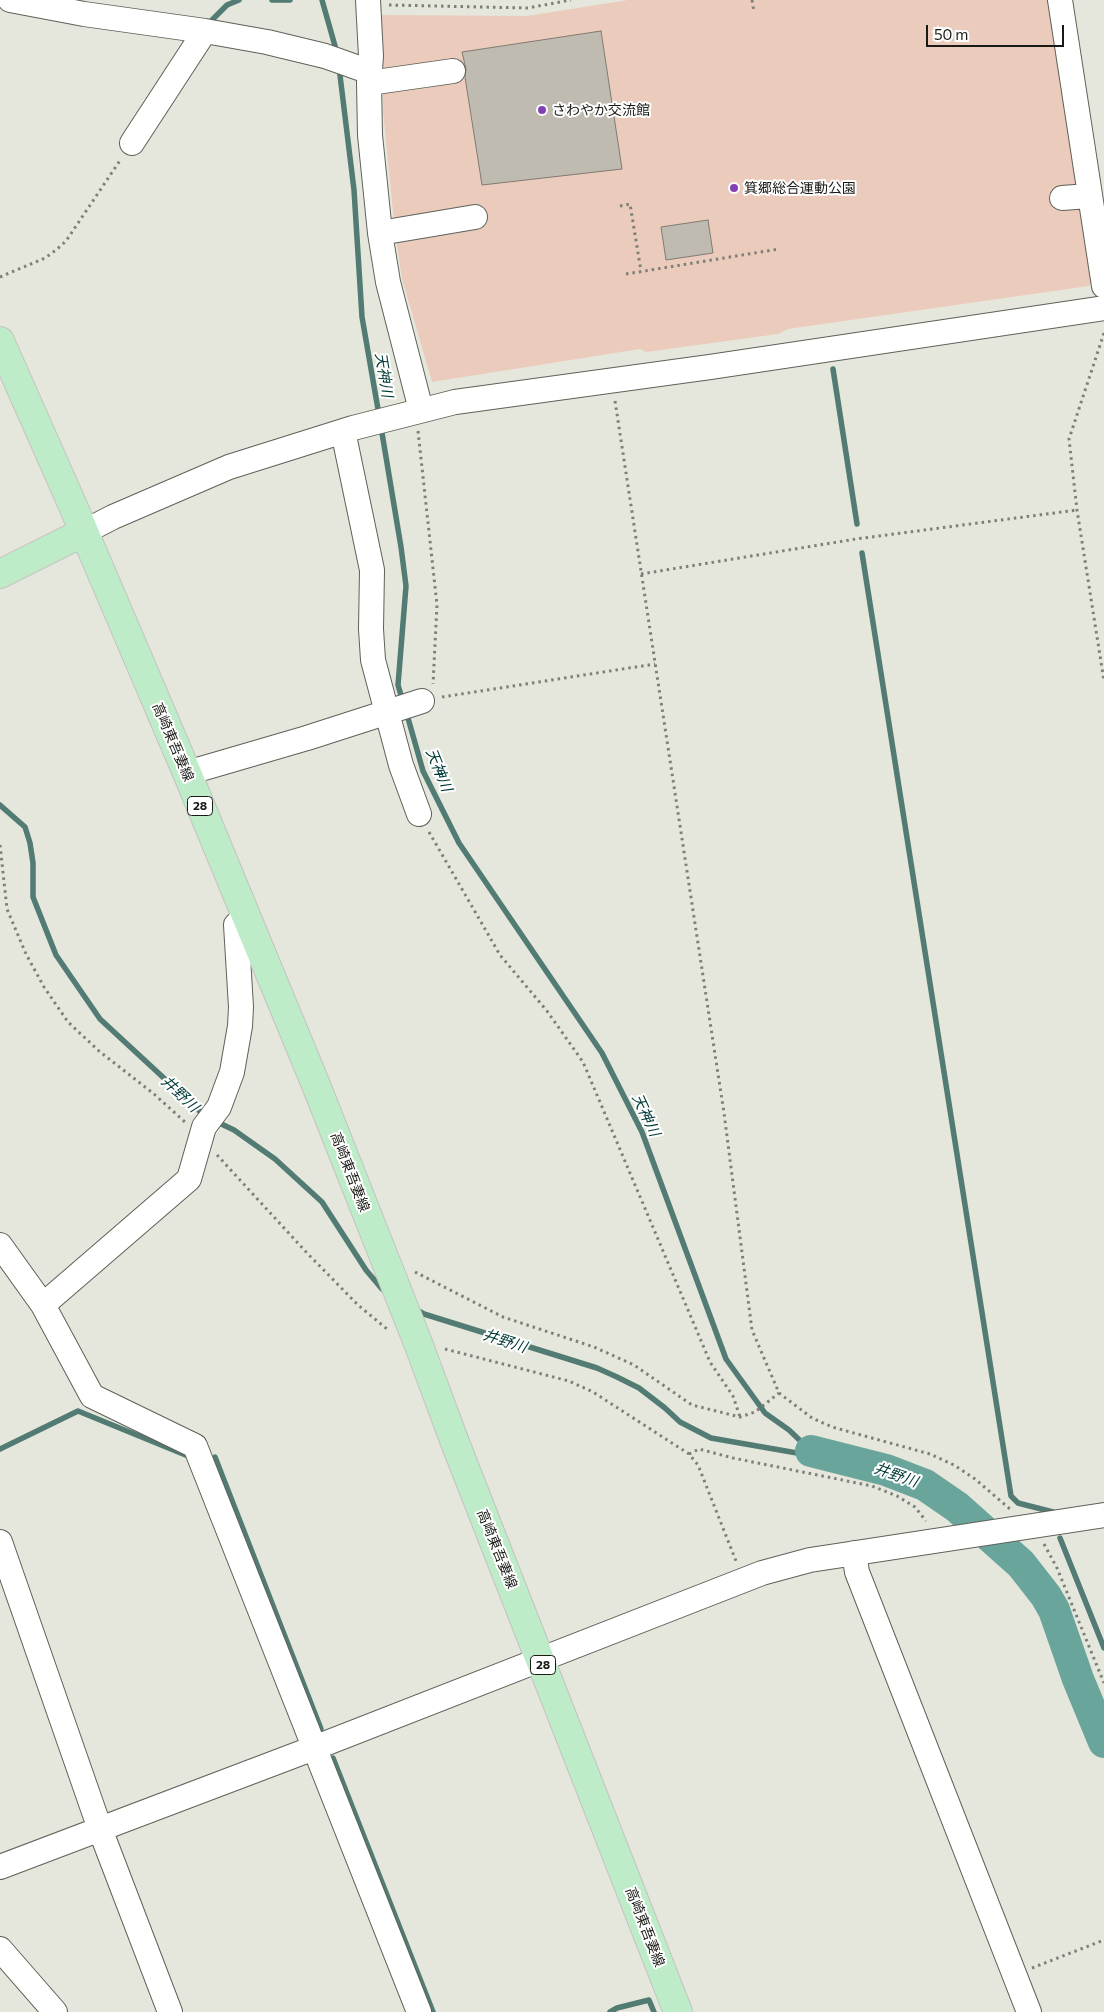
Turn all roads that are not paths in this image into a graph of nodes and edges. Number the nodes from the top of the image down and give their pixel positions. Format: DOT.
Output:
graph roads {
  1 [pos="10,0"];
  2 [pos="1060,0"];
  3 [pos="375,2"];
  4 [pos="106,9"];
  5 [pos="206,31"];
  6 [pos="453,71"];
  7 [pos="364,74"];
  8 [pos="132,143"];
  9 [pos="1089,196"];
  10 [pos="1062,198"];
  11 [pos="475,217"];
  12 [pos="380,233"];
  13 [pos="1104,286"];
  14 [pos="1104,308"];
  15 [pos="0,341"];
  16 [pos="414,411"];
  17 [pos="348,429"];
  18 [pos="84,532"];
  19 [pos="0,574"];
  20 [pos="410,705"];
  21 [pos="187,773"];
  22 [pos="419,814"];
  23 [pos="246,916"];
  24 [pos="0,1245"];
  25 [pos="43,1305"];
  26 [pos="1104,1515"];
  27 [pos="0,1542"];
  28 [pos="854,1553"];
  29 [pos="541,1660"];
  30 [pos="314,1748"];
  31 [pos="100,1829"];
  32 [pos="0,1867"];
  33 [pos="2,1957"];
  34 [pos="55,2012"];
  35 [pos="170,2012"];
  36 [pos="419,2012"];
  37 [pos="678,2012"];
  38 [pos="1029,2012"];
  1 -- 4 [label="street"];
  2 -- 9 [label="street"];
  3 -- 7 [label="street"];
  4 -- 5 [label="street"];
  5 -- 7 [label="street"];
  5 -- 8 [label="street"];
  6 -- 7 [label="street"];
  7 -- 12 [label="street"];
  9 -- 10 [label="street"];
  9 -- 13 [label="street"];
  11 -- 12 [label="street"];
  12 -- 16 [label="street"];
  14 -- 16 [label="street"];
  15 -- 18 [label="main road, 高崎東吾妻線 / 28"];
  16 -- 17 [label="street"];
  17 -- 18 [label="street"];
  17 -- 20 [label="street"];
  18 -- 19 [label="main road"];
  18 -- 21 [label="main road, 高崎東吾妻線 / 28"];
  20 -- 21 [label="street"];
  20 -- 22 [label="street"];
  21 -- 23 [label="main road, 高崎東吾妻線 / 28"];
  23 -- 25 [label="street"];
  23 -- 29 [label="main road, 高崎東吾妻線 / 28"];
  24 -- 25 [label="street"];
  25 -- 30 [label="street"];
  26 -- 28 [label="street"];
  27 -- 31 [label="street"];
  28 -- 29 [label="street"];
  28 -- 38 [label="street"];
  29 -- 30 [label="street"];
  29 -- 37 [label="main road, 高崎東吾妻線 / 28"];
  30 -- 31 [label="street"];
  30 -- 36 [label="street"];
  31 -- 32 [label="street"];
  31 -- 35 [label="street"];
  33 -- 34 [label="street"];
}
